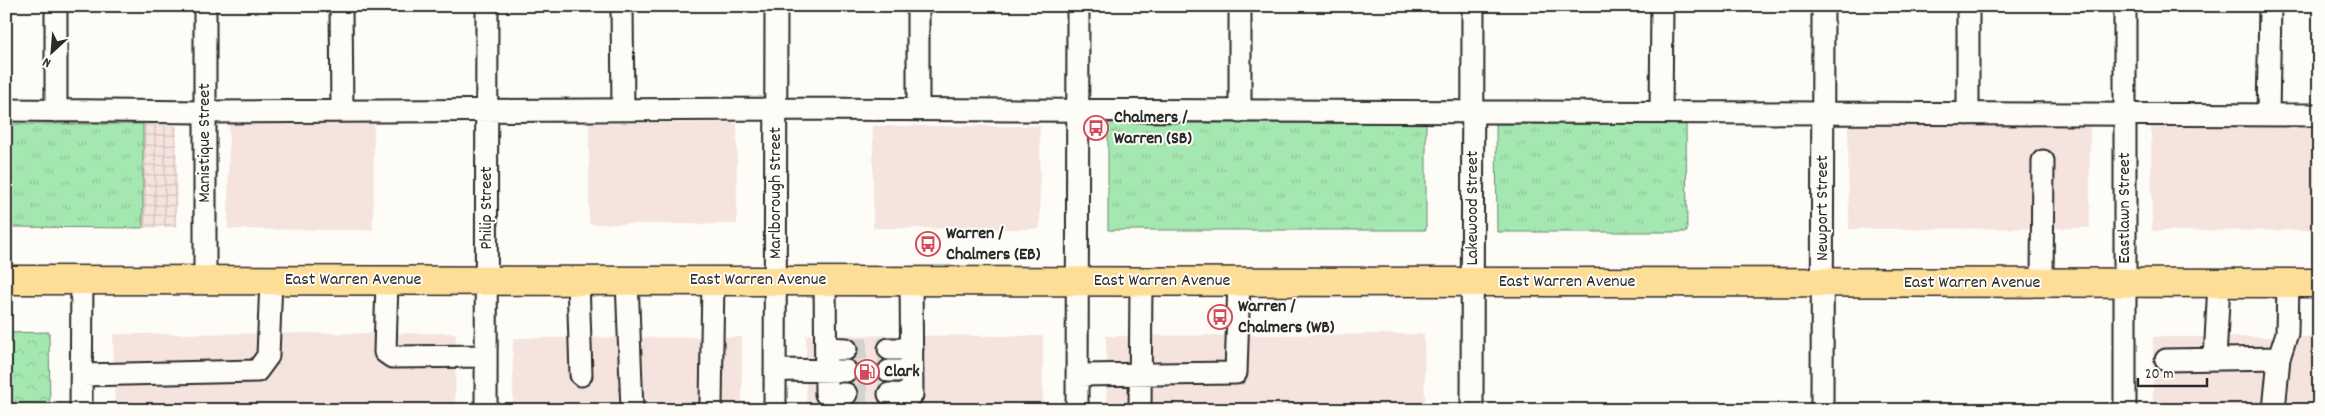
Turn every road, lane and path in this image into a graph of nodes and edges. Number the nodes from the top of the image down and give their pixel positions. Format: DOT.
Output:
graph roads {
  1 [pos="56,6"];
  2 [pos="205,6"];
  3 [pos="341,6"];
  4 [pos="487,6"];
  5 [pos="622,6"];
  6 [pos="776,6"];
  7 [pos="918,6"];
  8 [pos="1078,6"];
  9 [pos="1240,6"];
  10 [pos="1473,6"];
  11 [pos="1662,6"];
  12 [pos="1823,6"];
  13 [pos="1968,6"];
  14 [pos="2126,6"];
  15 [pos="2270,6"];
  16 [pos="776,109"];
  17 [pos="6,110"];
  18 [pos="56,110"];
  19 [pos="487,110"];
  20 [pos="623,110"];
  21 [pos="918,110"];
  22 [pos="342,111"];
  23 [pos="1078,111"];
  24 [pos="205,112"];
  25 [pos="1240,112"];
  26 [pos="1661,112"];
  27 [pos="1823,112"];
  28 [pos="1473,113"];
  29 [pos="1968,114"];
  30 [pos="2268,115"];
  31 [pos="2319,115"];
  32 [pos="2125,116"];
  33 [pos="2043,161"];
  34 [pos="6,280"];
  35 [pos="82,280"];
  36 [pos="205,280"];
  37 [pos="270,280"];
  38 [pos="387,280"];
  39 [pos="486,280"];
  40 [pos="578,280"];
  41 [pos="627,280"];
  42 [pos="713,280"];
  43 [pos="776,280"];
  44 [pos="912,280"];
  45 [pos="824,281"];
  46 [pos="1077,281"];
  47 [pos="1239,281"];
  48 [pos="1141,282"];
  49 [pos="1472,282"];
  50 [pos="1823,283"];
  51 [pos="2042,283"];
  52 [pos="2125,283"];
  53 [pos="2218,283"];
  54 [pos="2288,283"];
  55 [pos="2319,283"];
  56 [pos="889,349"];
  57 [pos="912,349"];
  58 [pos="486,356"];
  59 [pos="2279,358"];
  60 [pos="2215,359"];
  61 [pos="2166,360"];
  62 [pos="775,370"];
  63 [pos="836,371"];
  64 [pos="889,371"];
  65 [pos="912,371"];
  66 [pos="1140,374"];
  67 [pos="82,375"];
  68 [pos="581,375"];
  69 [pos="1077,375"];
  70 [pos="846,394"];
  71 [pos="889,394"];
  72 [pos="81,410"];
  73 [pos="486,410"];
  74 [pos="632,410"];
  75 [pos="708,410"];
  76 [pos="775,410"];
  77 [pos="1077,410"];
  78 [pos="1140,410"];
  79 [pos="1472,410"];
  80 [pos="1822,410"];
  81 [pos="2125,410"];
  82 [pos="2274,410"];
  1 -- 18 [label="street"];
  2 -- 24 [label="street, Manistique Street"];
  3 -- 22 [label="street"];
  4 -- 19 [label="street, Philip Street"];
  5 -- 20 [label="street"];
  6 -- 16 [label="street, Marlborough Street"];
  7 -- 21 [label="street"];
  8 -- 23 [label="street"];
  9 -- 25 [label="street"];
  10 -- 28 [label="street, Lakewood Street"];
  11 -- 26 [label="street"];
  12 -- 27 [label="street, Newport Street"];
  13 -- 29 [label="street"];
  14 -- 32 [label="street, Eastlawn Street"];
  15 -- 30 [label="street"];
  16 -- 20 [label="street"];
  16 -- 21 [label="street"];
  16 -- 43 [label="street, Marlborough Street"];
  17 -- 18 [label="street"];
  18 -- 24 [label="street"];
  19 -- 20 [label="street"];
  19 -- 22 [label="street"];
  19 -- 39 [label="street, Philip Street"];
  21 -- 23 [label="street"];
  22 -- 24 [label="street"];
  23 -- 25 [label="street"];
  23 -- 46 [label="street"];
  24 -- 36 [label="street, Manistique Street"];
  25 -- 28 [label="street"];
  26 -- 27 [label="street"];
  26 -- 28 [label="street"];
  27 -- 29 [label="street"];
  27 -- 50 [label="street, Newport Street"];
  28 -- 49 [label="street, Lakewood Street"];
  29 -- 32 [label="street"];
  30 -- 31 [label="street"];
  30 -- 32 [label="street"];
  32 -- 52 [label="street, Eastlawn Street"];
  33 -- 51 [label="street"];
  34 -- 35 [label="main road, East Warren Avenue"];
  35 -- 36 [label="main road, East Warren Avenue"];
  35 -- 67 [label="street"];
  36 -- 37 [label="main road, East Warren Avenue"];
  37 -- 38 [label="main road, East Warren Avenue"];
  37 -- 67 [label="street"];
  38 -- 39 [label="main road, East Warren Avenue"];
  38 -- 58 [label="street"];
  39 -- 40 [label="main road, East Warren Avenue"];
  39 -- 58 [label="street, Philip Street"];
  40 -- 41 [label="main road, East Warren Avenue"];
  40 -- 68 [label="street"];
  41 -- 42 [label="main road, East Warren Avenue"];
  41 -- 74 [label="street"];
  42 -- 43 [label="main road, East Warren Avenue"];
  42 -- 75 [label="street"];
  43 -- 45 [label="main road, East Warren Avenue"];
  43 -- 62 [label="street, Marlborough Street"];
  44 -- 45 [label="main road, East Warren Avenue"];
  44 -- 46 [label="main road, East Warren Avenue"];
  44 -- 57 [label="street"];
  45 -- 63 [label="street"];
  46 -- 48 [label="main road, East Warren Avenue"];
  46 -- 69 [label="street"];
  47 -- 48 [label="main road, East Warren Avenue"];
  47 -- 49 [label="main road, East Warren Avenue"];
  47 -- 66 [label="street"];
  48 -- 66 [label="street"];
  49 -- 50 [label="main road, East Warren Avenue"];
  49 -- 79 [label="street, Lakewood Street"];
  50 -- 51 [label="main road, East Warren Avenue"];
  50 -- 80 [label="street, Newport Street"];
  51 -- 52 [label="main road, East Warren Avenue"];
  52 -- 53 [label="main road, East Warren Avenue"];
  52 -- 81 [label="street, Eastlawn Street"];
  53 -- 54 [label="main road, East Warren Avenue"];
  53 -- 60 [label="street"];
  54 -- 55 [label="main road, East Warren Avenue"];
  54 -- 59 [label="street"];
  56 -- 57 [label="street"];
  57 -- 65 [label="street"];
  58 -- 73 [label="street, Philip Street"];
  59 -- 60 [label="street"];
  59 -- 82 [label="street"];
  60 -- 61 [label="street"];
  62 -- 63 [label="street"];
  62 -- 76 [label="street, Marlborough Street"];
  63 -- 70 [label="street"];
  64 -- 65 [label="street"];
  65 -- 71 [label="street"];
  66 -- 69 [label="street"];
  66 -- 78 [label="street"];
  67 -- 72 [label="street"];
  69 -- 77 [label="street"];
}
